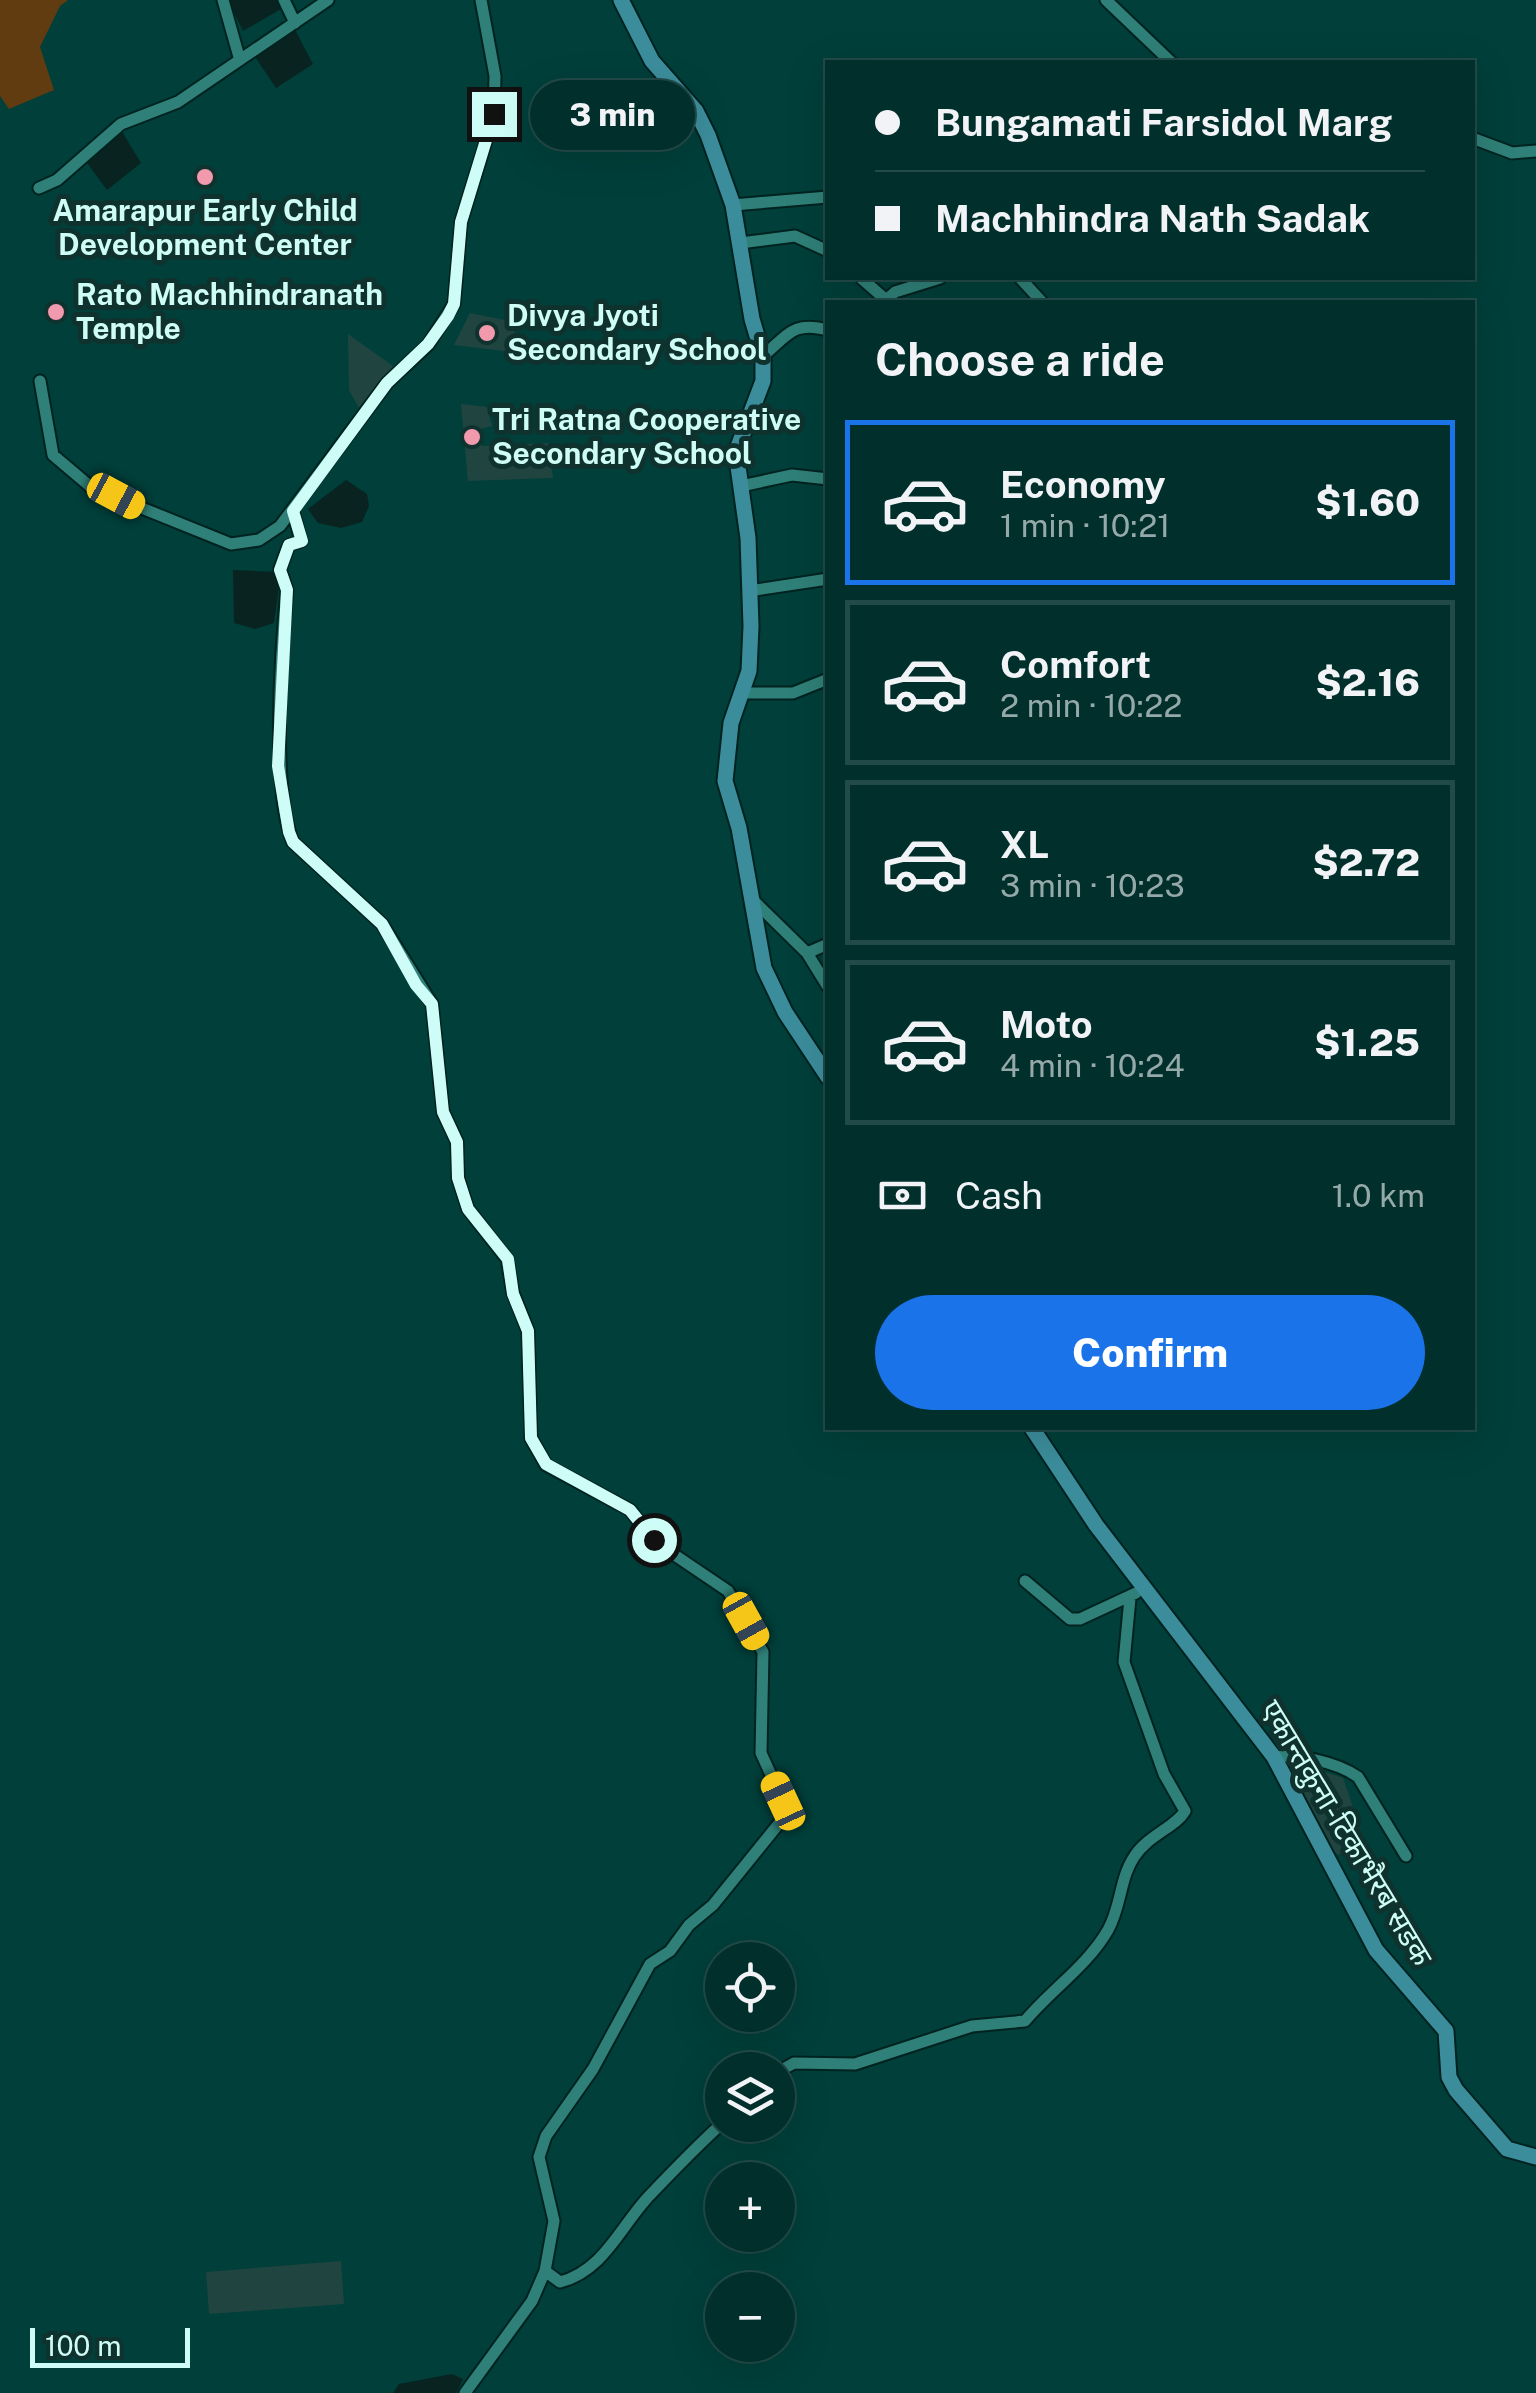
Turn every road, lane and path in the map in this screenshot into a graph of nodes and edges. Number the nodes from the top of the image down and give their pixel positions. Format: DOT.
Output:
graph roads {
  1 [pos="223,0"];
  2 [pos="284,0"];
  3 [pos="328,0"];
  4 [pos="481,0"];
  5 [pos="621,0"];
  6 [pos="1106,0"];
  7 [pos="295,23"];
  8 [pos="239,57"];
  9 [pos="1168,60"];
  10 [pos="1475,139"];
  11 [pos="1536,151"];
  12 [pos="39,188"];
  13 [pos="825,197"];
  14 [pos="733,205"];
  15 [pos="740,243"];
  16 [pos="825,250"];
  17 [pos="863,280"];
  18 [pos="935,280"];
  19 [pos="1022,280"];
  20 [pos="883,300"];
  21 [pos="886,300"];
  22 [pos="1040,300"];
  23 [pos="825,329"];
  24 [pos="763,356"];
  25 [pos="40,381"];
  26 [pos="825,479"];
  27 [pos="741,486"];
  28 [pos="293,511"];
  29 [pos="825,579"];
  30 [pos="749,591"];
  31 [pos="825,680"];
  32 [pos="742,694"];
  33 [pos="752,900"];
  34 [pos="825,945"];
  35 [pos="807,953"];
  36 [pos="825,982"];
  37 [pos="825,1072"];
  38 [pos="1033,1430"];
  39 [pos="1026,1581"];
  40 [pos="1135,1586"];
  41 [pos="1274,1758"];
  42 [pos="1406,1856"];
  43 [pos="795,2062"];
  44 [pos="705,2139"];
  45 [pos="1536,2158"];
  46 [pos="545,2271"];
  47 [pos="465,2393"];
  1 -- 8 [label="street"];
  2 -- 7 [label="street"];
  3 -- 7 [label="street"];
  4 -- 28 [label="street"];
  5 -- 14 [label="main road"];
  6 -- 9 [label="street"];
  7 -- 8 [label="street"];
  8 -- 12 [label="street"];
  10 -- 11 [label="street"];
  13 -- 14 [label="street"];
  14 -- 15 [label="main road"];
  15 -- 16 [label="street"];
  15 -- 24 [label="main road"];
  17 -- 20 [label="street"];
  18 -- 21 [label="street"];
  19 -- 22 [label="street"];
  23 -- 24 [label="street"];
  24 -- 27 [label="main road"];
  25 -- 28 [label="street"];
  26 -- 27 [label="street"];
  27 -- 30 [label="main road"];
  28 -- 46 [label="street"];
  29 -- 30 [label="street"];
  30 -- 32 [label="main road"];
  31 -- 32 [label="street"];
  32 -- 33 [label="main road"];
  33 -- 35 [label="street"];
  33 -- 37 [label="main road"];
  34 -- 35 [label="street"];
  35 -- 36 [label="street"];
  38 -- 40 [label="main road, एकान्तकुना-टिकाभैरब सडक"];
  39 -- 40 [label="street"];
  40 -- 41 [label="main road, एकान्तकुना-टिकाभैरब सडक"];
  40 -- 43 [label="street"];
  41 -- 42 [label="street"];
  41 -- 45 [label="main road, एकान्तकुना-टिकाभैरब सडक"];
  44 -- 46 [label="street"];
  46 -- 47 [label="street"];
}
